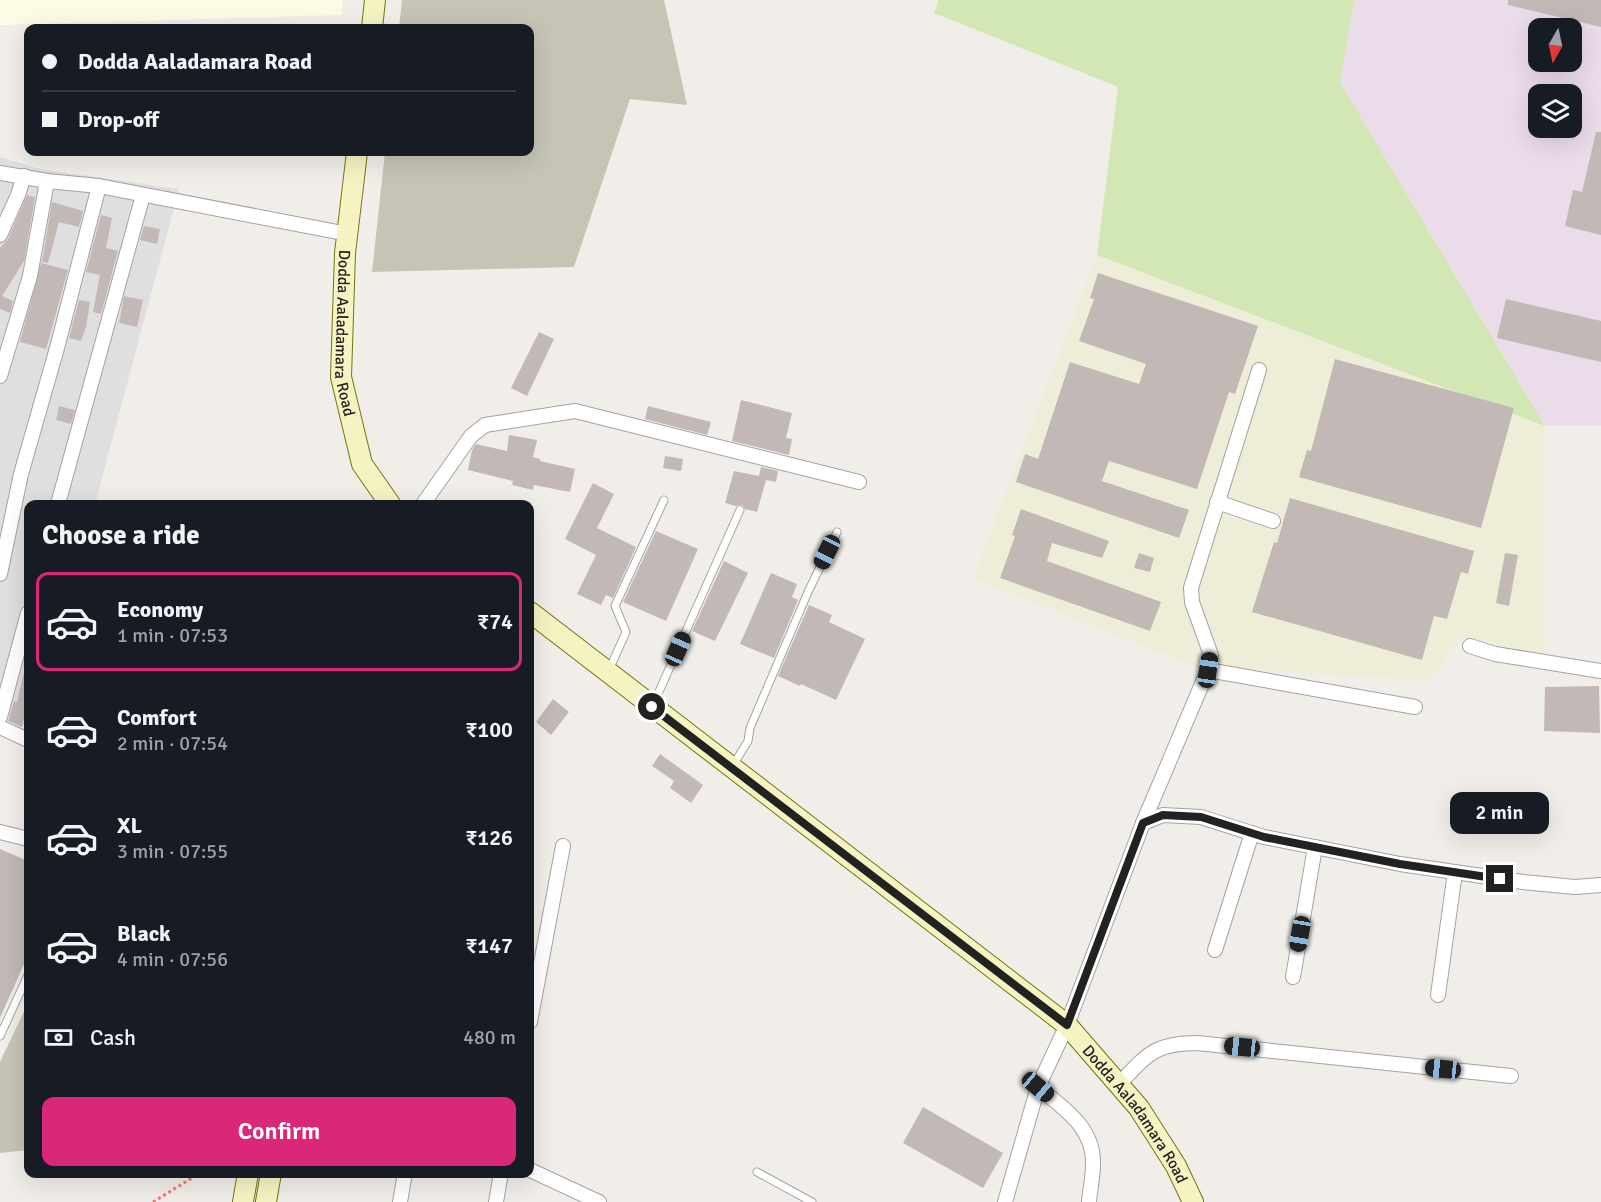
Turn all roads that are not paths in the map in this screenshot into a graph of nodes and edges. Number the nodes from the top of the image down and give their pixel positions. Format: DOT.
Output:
graph roads {
  1 [pos="375,0"];
  2 [pos="372,24"];
  3 [pos="357,156"];
  4 [pos="0,173"];
  5 [pos="24,176"];
  6 [pos="47,181"];
  7 [pos="99,186"];
  8 [pos="143,195"];
  9 [pos="348,234"];
  10 [pos="0,235"];
  11 [pos="1259,370"];
  12 [pos="0,376"];
  13 [pos="859,482"];
  14 [pos="59,500"];
  15 [pos="386,500"];
  16 [pos="426,500"];
  17 [pos="664,500"];
  18 [pos="1217,502"];
  19 [pos="740,510"];
  20 [pos="1273,521"];
  21 [pos="837,532"];
  22 [pos="0,574"];
  23 [pos="534,615"];
  24 [pos="24,628"];
  25 [pos="1470,646"];
  26 [pos="1208,670"];
  27 [pos="1601,671"];
  28 [pos="608,672"];
  29 [pos="652,707"];
  30 [pos="1415,707"];
  31 [pos="0,717"];
  32 [pos="0,727"];
  33 [pos="24,738"];
  34 [pos="731,769"];
  35 [pos="1143,823"];
  36 [pos="0,832"];
  37 [pos="1252,834"];
  38 [pos="24,838"];
  39 [pos="563,846"];
  40 [pos="1315,847"];
  41 [pos="1455,872"];
  42 [pos="1601,885"];
  43 [pos="1215,950"];
  44 [pos="1293,977"];
  45 [pos="24,984"];
  46 [pos="1438,995"];
  47 [pos="534,1001"];
  48 [pos="1067,1025"];
  49 [pos="0,1036"];
  50 [pos="1511,1076"];
  51 [pos="1119,1084"];
  52 [pos="1038,1087"];
  53 [pos="534,1172"];
  54 [pos="757,1172"];
  55 [pos="247,1178"];
  56 [pos="270,1178"];
  57 [pos="404,1178"];
  58 [pos="500,1178"];
  59 [pos="578,1197"];
  60 [pos="243,1202"];
  61 [pos="266,1202"];
  62 [pos="400,1202"];
  63 [pos="496,1202"];
  64 [pos="599,1202"];
  65 [pos="812,1202"];
  66 [pos="1005,1202"];
  67 [pos="1089,1202"];
  68 [pos="1193,1202"];
  1 -- 2 [label="main road"];
  3 -- 9 [label="main road, Dodda Aaladamara Road"];
  4 -- 5 [label="street"];
  5 -- 6 [label="street"];
  5 -- 10 [label="street"];
  6 -- 7 [label="street"];
  6 -- 12 [label="street"];
  7 -- 8 [label="street"];
  7 -- 22 [label="street"];
  8 -- 9 [label="street"];
  8 -- 14 [label="street"];
  9 -- 15 [label="main road, Dodda Aaladamara Road"];
  11 -- 18 [label="street"];
  13 -- 16 [label="street"];
  17 -- 28 [label="lane"];
  18 -- 20 [label="street"];
  18 -- 26 [label="street"];
  19 -- 29 [label="lane"];
  21 -- 34 [label="lane"];
  23 -- 28 [label="main road, Dodda Aaladamara Road"];
  24 -- 31 [label="street"];
  25 -- 27 [label="street"];
  26 -- 30 [label="street"];
  26 -- 35 [label="street"];
  28 -- 29 [label="main road, Dodda Aaladamara Road"];
  29 -- 34 [label="main road, Dodda Aaladamara Road"];
  32 -- 33 [label="street"];
  34 -- 48 [label="main road, Dodda Aaladamara Road"];
  35 -- 37 [label="street"];
  35 -- 48 [label="street"];
  36 -- 38 [label="street"];
  37 -- 40 [label="street"];
  37 -- 43 [label="street"];
  39 -- 47 [label="street"];
  40 -- 41 [label="street"];
  40 -- 44 [label="street"];
  41 -- 42 [label="street"];
  41 -- 46 [label="street"];
  45 -- 49 [label="lane"];
  48 -- 51 [label="main road, Dodda Aaladamara Road"];
  48 -- 52 [label="street"];
  50 -- 51 [label="street"];
  51 -- 68 [label="main road, Dodda Aaladamara Road"];
  52 -- 66 [label="street"];
  52 -- 67 [label="street"];
  53 -- 59 [label="street"];
  54 -- 65 [label="lane"];
  55 -- 60 [label="main road"];
  56 -- 61 [label="main road"];
  57 -- 62 [label="street"];
  58 -- 63 [label="street"];
  59 -- 64 [label="street"];
}
